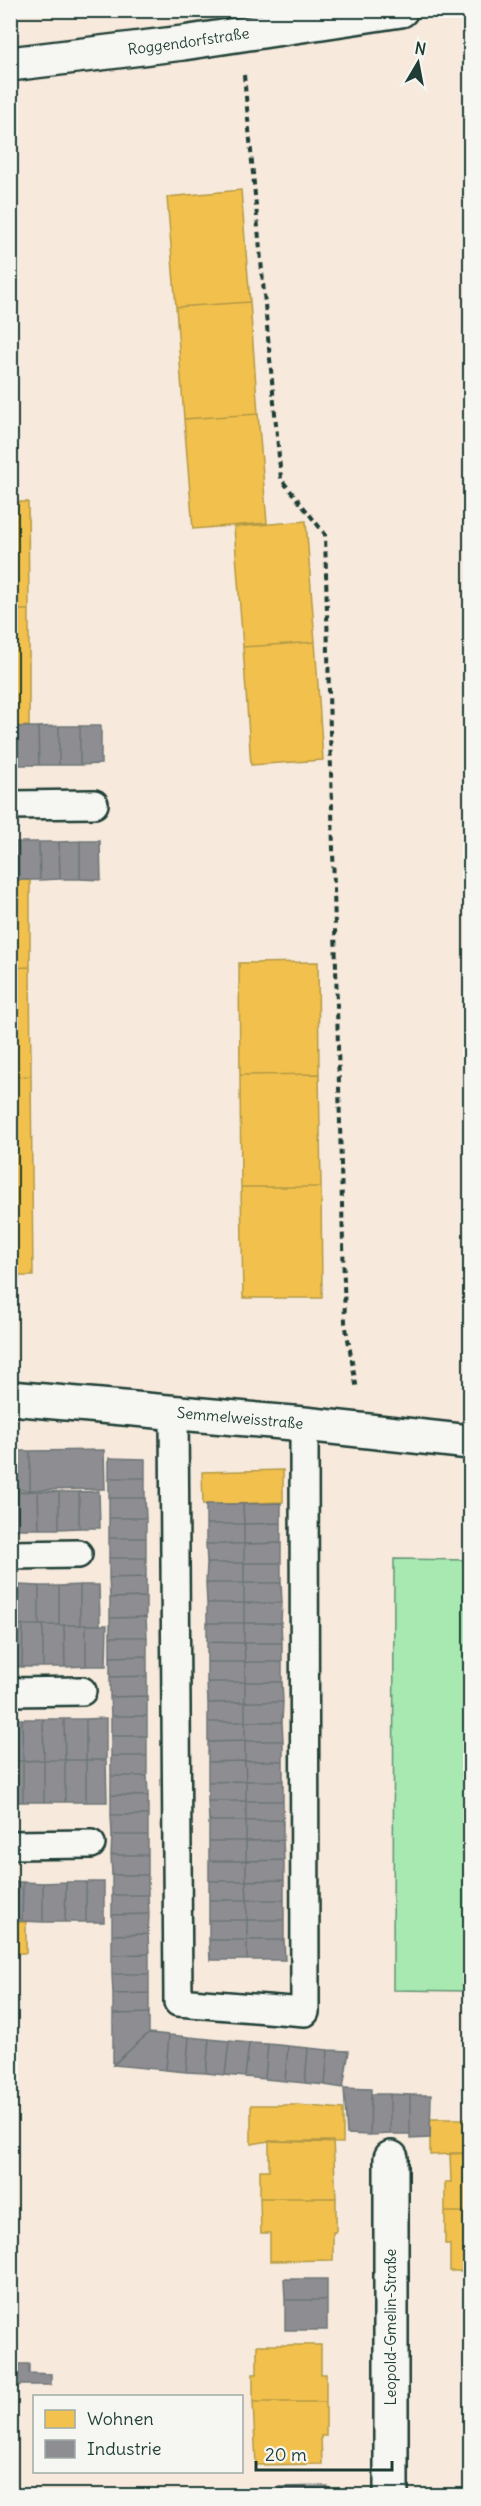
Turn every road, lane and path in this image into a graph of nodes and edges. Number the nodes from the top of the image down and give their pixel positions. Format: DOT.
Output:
graph roads {
  1 [pos="401,10"];
  2 [pos="240,34"];
  3 [pos="10,64"];
  4 [pos="94,804"];
  5 [pos="10,805"];
  6 [pos="10,1398"];
  7 [pos="174,1413"];
  8 [pos="304,1424"];
  9 [pos="365,1432"];
  10 [pos="471,1442"];
  11 [pos="78,1554"];
  12 [pos="10,1555"];
  13 [pos="82,1691"];
  14 [pos="10,1692"];
  15 [pos="91,1844"];
  16 [pos="10,1845"];
  17 [pos="391,2158"];
  18 [pos="391,2496"];
  1 -- 2 [label="street, Roggendorfstraße"];
  2 -- 3 [label="street, Roggendorfstraße"];
  2 -- 9 [label="path"];
  4 -- 5 [label="lane"];
  6 -- 7 [label="street, Semmelweisstraße"];
  7 -- 8 [label="street, Semmelweisstraße"];
  7 -- 8 [label="lane"];
  8 -- 9 [label="street, Semmelweisstraße"];
  9 -- 10 [label="street, Semmelweisstraße"];
  11 -- 12 [label="lane"];
  13 -- 14 [label="lane"];
  15 -- 16 [label="lane"];
  17 -- 18 [label="street, Leopold-Gmelin-Straße"];
}
